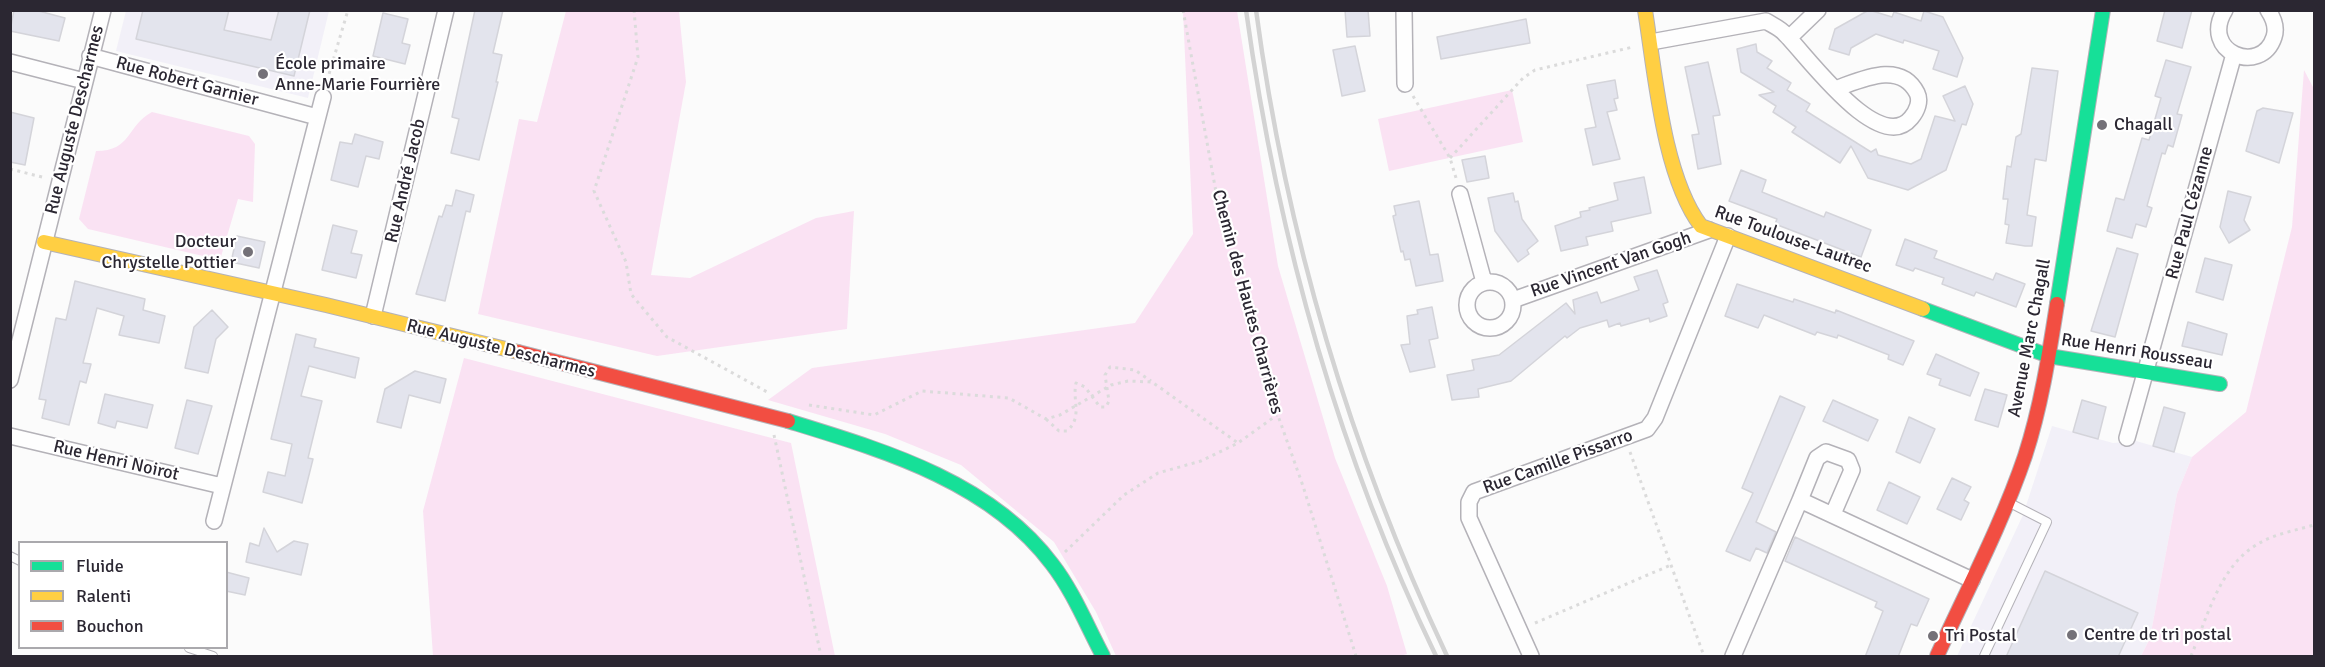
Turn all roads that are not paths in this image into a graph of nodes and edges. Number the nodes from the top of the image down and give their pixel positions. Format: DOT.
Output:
graph roads {
  1 [pos="104,10"];
  2 [pos="446,10"];
  3 [pos="1404,10"];
  4 [pos="1645,10"];
  5 [pos="1818,10"];
  6 [pos="2103,10"];
  7 [pos="2225,10"];
  8 [pos="2268,10"];
  9 [pos="1789,38"];
  10 [pos="1650,42"];
  11 [pos="2234,54"];
  12 [pos="90,56"];
  13 [pos="10,62"];
  14 [pos="84,81"];
  15 [pos="1405,84"];
  16 [pos="1834,88"];
  17 [pos="323,97"];
  18 [pos="317,117"];
  19 [pos="1460,194"];
  20 [pos="1709,230"];
  21 [pos="1728,236"];
  22 [pos="44,242"];
  23 [pos="1484,282"];
  24 [pos="271,293"];
  25 [pos="1513,300"];
  26 [pos="373,316"];
  27 [pos="2049,356"];
  28 [pos="2147,372"];
  29 [pos="10,380"];
  30 [pos="2220,384"];
  31 [pos="10,436"];
  32 [pos="2127,438"];
  33 [pos="222,486"];
  34 [pos="1800,500"];
  35 [pos="2006,501"];
  36 [pos="1833,514"];
  37 [pos="214,521"];
  38 [pos="1972,580"];
  39 [pos="192,649"];
  40 [pos="213,657"];
  41 [pos="1103,657"];
  42 [pos="1531,657"];
  43 [pos="1733,657"];
  44 [pos="1937,657"];
  45 [pos="1984,657"];
  1 -- 12 [label="street, Rue Auguste Descharmes"];
  2 -- 26 [label="street, Rue André Jacob"];
  3 -- 15 [label="street"];
  4 -- 10 [label="street, Rue Toulouse-Lautrec"];
  5 -- 9 [label="street"];
  6 -- 27 [label="street, Avenue Marc Chagall"];
  7 -- 11 [label="street"];
  8 -- 11 [label="street"];
  9 -- 10 [label="street"];
  9 -- 16 [label="street"];
  10 -- 20 [label="street, Rue Toulouse-Lautrec"];
  11 -- 28 [label="street, Rue Paul Cézanne"];
  12 -- 14 [label="street, Rue Auguste Descharmes"];
  12 -- 18 [label="street, Rue Robert Garnier"];
  13 -- 14 [label="street"];
  14 -- 22 [label="street, Rue Auguste Descharmes"];
  16 -- 16 [label="street"];
  17 -- 18 [label="street"];
  18 -- 24 [label="street"];
  19 -- 23 [label="street"];
  20 -- 21 [label="street, Rue Toulouse-Lautrec"];
  20 -- 25 [label="street, Rue Vincent Van Gogh"];
  21 -- 27 [label="street, Rue Toulouse-Lautrec"];
  21 -- 42 [label="street, Rue Camille Pissarro"];
  22 -- 24 [label="street, Rue Auguste Descharmes"];
  22 -- 29 [label="street"];
  23 -- 25 [label="street, Rue Vincent Van Gogh"];
  23 -- 25 [label="street, Rue Vincent Van Gogh"];
  24 -- 26 [label="street, Rue Auguste Descharmes"];
  24 -- 33 [label="street"];
  26 -- 41 [label="street, Rue Auguste Descharmes"];
  27 -- 28 [label="street, Rue Henri Rousseau"];
  27 -- 35 [label="street, Avenue Marc Chagall"];
  28 -- 30 [label="street, Rue Henri Rousseau"];
  28 -- 32 [label="street, Rue Paul Cézanne"];
  31 -- 33 [label="street, Rue Henri Noirot"];
  33 -- 37 [label="street"];
  34 -- 36 [label="street"];
  34 -- 36 [label="street"];
  34 -- 43 [label="street"];
  35 -- 38 [label="street, Avenue Marc Chagall"];
  35 -- 45 [label="lane"];
  36 -- 38 [label="street"];
  38 -- 44 [label="street, Avenue Marc Chagall"];
  39 -- 40 [label="lane"];
}
